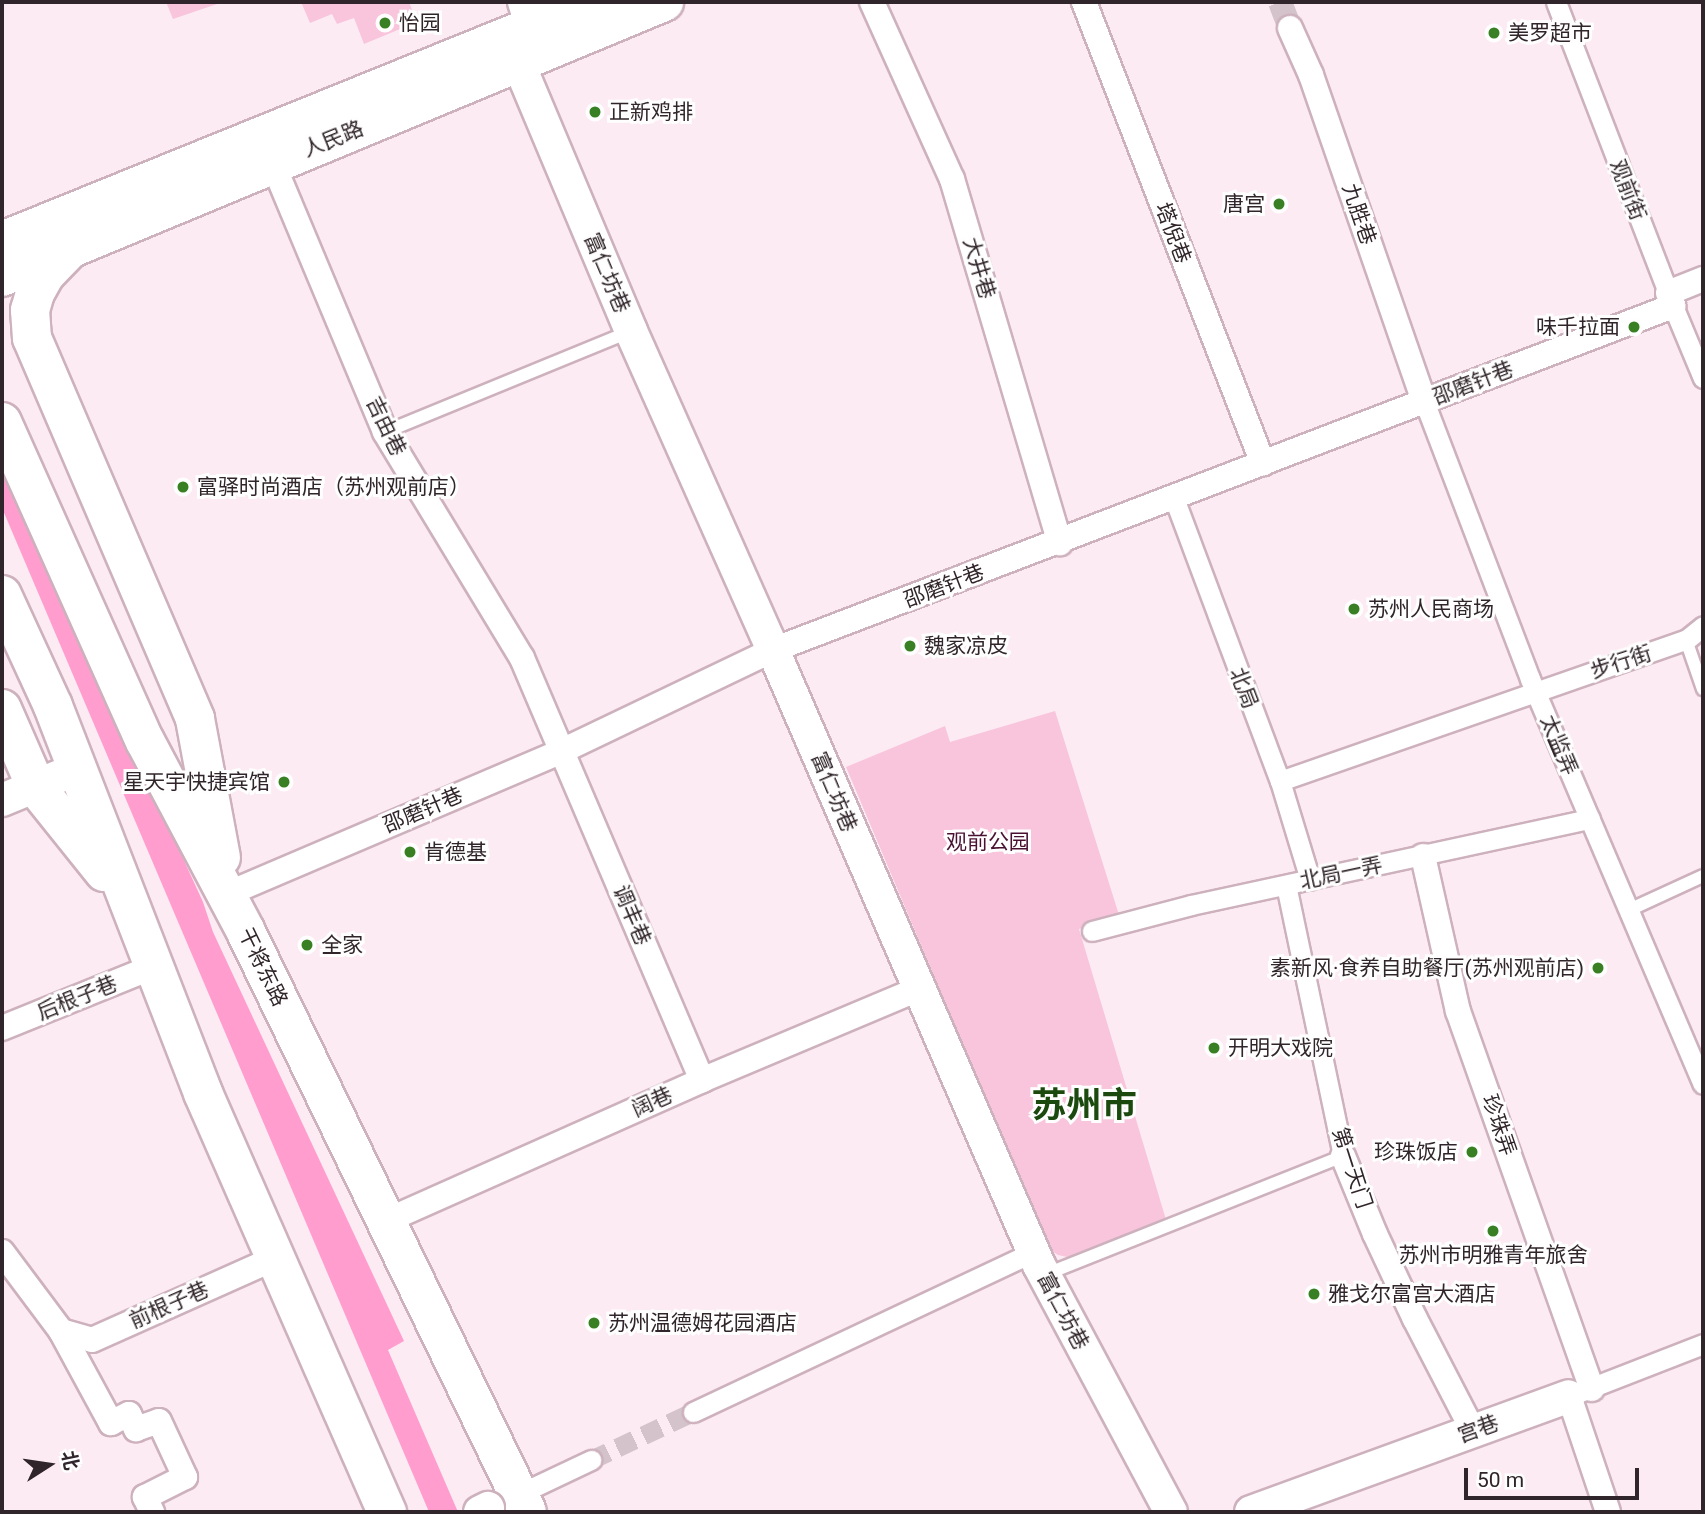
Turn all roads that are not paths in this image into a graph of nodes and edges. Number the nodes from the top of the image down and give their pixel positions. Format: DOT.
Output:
graph roads {
  1 [pos="592,2"];
  2 [pos="664,2"];
  3 [pos="872,2"];
  4 [pos="1084,2"];
  5 [pos="1556,2"];
  6 [pos="528,14"];
  7 [pos="1290,28"];
  8 [pos="518,62"];
  9 [pos="273,164"];
  10 [pos="2,225"];
  11 [pos="59,236"];
  12 [pos="2,241"];
  13 [pos="2,277"];
  14 [pos="1703,279"];
  15 [pos="1670,300"];
  16 [pos="631,331"];
  17 [pos="1703,378"];
  18 [pos="1424,401"];
  19 [pos="2,422"];
  20 [pos="385,432"];
  21 [pos="1263,464"];
  22 [pos="1174,498"];
  23 [pos="1060,543"];
  24 [pos="2,595"];
  25 [pos="1703,626"];
  26 [pos="1686,640"];
  27 [pos="773,650"];
  28 [pos="1703,689"];
  29 [pos="1535,691"];
  30 [pos="2,709"];
  31 [pos="562,751"];
  32 [pos="77,769"];
  33 [pos="1280,781"];
  34 [pos="19,793"];
  35 [pos="1590,819"];
  36 [pos="1423,856"];
  37 [pos="1703,876"];
  38 [pos="1310,880"];
  39 [pos="1286,885"];
  40 [pos="227,894"];
  41 [pos="127,902"];
  42 [pos="1629,910"];
  43 [pos="1092,931"];
  44 [pos="153,967"];
  45 [pos="919,989"];
  46 [pos="2,1028"];
  47 [pos="702,1080"];
  48 [pos="1703,1084"];
  49 [pos="1343,1156"];
  50 [pos="388,1220"];
  51 [pos="2,1252"];
  52 [pos="275,1258"];
  53 [pos="1039,1263"];
  54 [pos="61,1331"];
  55 [pos="1703,1344"];
  56 [pos="1580,1392"];
  57 [pos="694,1412"];
  58 [pos="1473,1431"];
  59 [pos="591,1460"];
  60 [pos="503,1507"];
  61 [pos="152,1512"];
  62 [pos="387,1512"];
  63 [pos="1171,1512"];
  64 [pos="1252,1512"];
  65 [pos="1608,1512"];
  1 -- 6 [label="main road, 人民路"];
  2 -- 8 [label="main road, 人民路"];
  3 -- 23 [label="street, 大井巷"];
  4 -- 21 [label="street, 塔倪巷"];
  5 -- 15 [label="street, 观前街"];
  6 -- 11 [label="main road, 人民路"];
  7 -- 18 [label="street, 九胜巷"];
  8 -- 9 [label="main road, 人民路"];
  8 -- 16 [label="street, 富仁坊巷"];
  9 -- 11 [label="main road, 人民路"];
  9 -- 20 [label="street, 吉由巷"];
  10 -- 11 [label="main road"];
  11 -- 12 [label="main road, 人民路"];
  11 -- 13 [label="main road, 人民路"];
  11 -- 40 [label="main road"];
  14 -- 15 [label="street, 邵磨针巷"];
  15 -- 17 [label="street, 观前街"];
  15 -- 18 [label="street, 邵磨针巷"];
  16 -- 20 [label="lane"];
  16 -- 27 [label="street, 富仁坊巷"];
  18 -- 21 [label="street, 邵磨针巷"];
  18 -- 29 [label="street, 太监弄"];
  19 -- 40 [label="main road, 干将东路"];
  20 -- 31 [label="street, 吉由巷"];
  21 -- 22 [label="street, 邵磨针巷"];
  22 -- 23 [label="street, 邵磨针巷"];
  22 -- 33 [label="street, 北局"];
  23 -- 27 [label="street, 邵磨针巷"];
  24 -- 32 [label="main road"];
  25 -- 26 [label="street, 步行街"];
  26 -- 28 [label="lane"];
  26 -- 29 [label="street, 步行街"];
  27 -- 31 [label="street, 邵磨针巷"];
  27 -- 45 [label="street, 富仁坊巷"];
  29 -- 33 [label="street, 步行街"];
  29 -- 35 [label="street, 太监弄"];
  30 -- 34 [label="main road"];
  31 -- 40 [label="street, 邵磨针巷"];
  31 -- 47 [label="street, 调丰巷"];
  32 -- 34 [label="street"];
  32 -- 41 [label="main road"];
  33 -- 38 [label="street, 北局"];
  34 -- 41 [label="main road"];
  35 -- 36 [label="street, 北局一弄"];
  35 -- 42 [label="street, 太监弄"];
  36 -- 38 [label="street, 北局一弄"];
  36 -- 56 [label="street, 珍珠弄"];
  37 -- 42 [label="lane"];
  38 -- 39 [label="street, 北局一弄"];
  39 -- 43 [label="street, 北局一弄"];
  39 -- 49 [label="street, 第一天门"];
  40 -- 50 [label="main road, 干将东路"];
  41 -- 44 [label="main road"];
  42 -- 48 [label="street, 太监弄"];
  44 -- 46 [label="street, 后根子巷"];
  44 -- 52 [label="main road"];
  45 -- 47 [label="street, 阔巷"];
  45 -- 53 [label="street, 富仁坊巷"];
  47 -- 50 [label="street, 阔巷"];
  49 -- 53 [label="lane"];
  49 -- 58 [label="street, 第一天门"];
  50 -- 60 [label="main road, 干将东路"];
  51 -- 54 [label="street"];
  52 -- 54 [label="street, 前根子巷"];
  52 -- 62 [label="main road"];
  53 -- 57 [label="street"];
  53 -- 63 [label="street, 富仁坊巷"];
  54 -- 61 [label="street"];
  55 -- 56 [label="street, 宫巷"];
  56 -- 58 [label="street, 宫巷"];
  56 -- 65 [label="street, 珍珠弄"];
  58 -- 64 [label="street, 宫巷"];
  59 -- 60 [label="street"];
}
